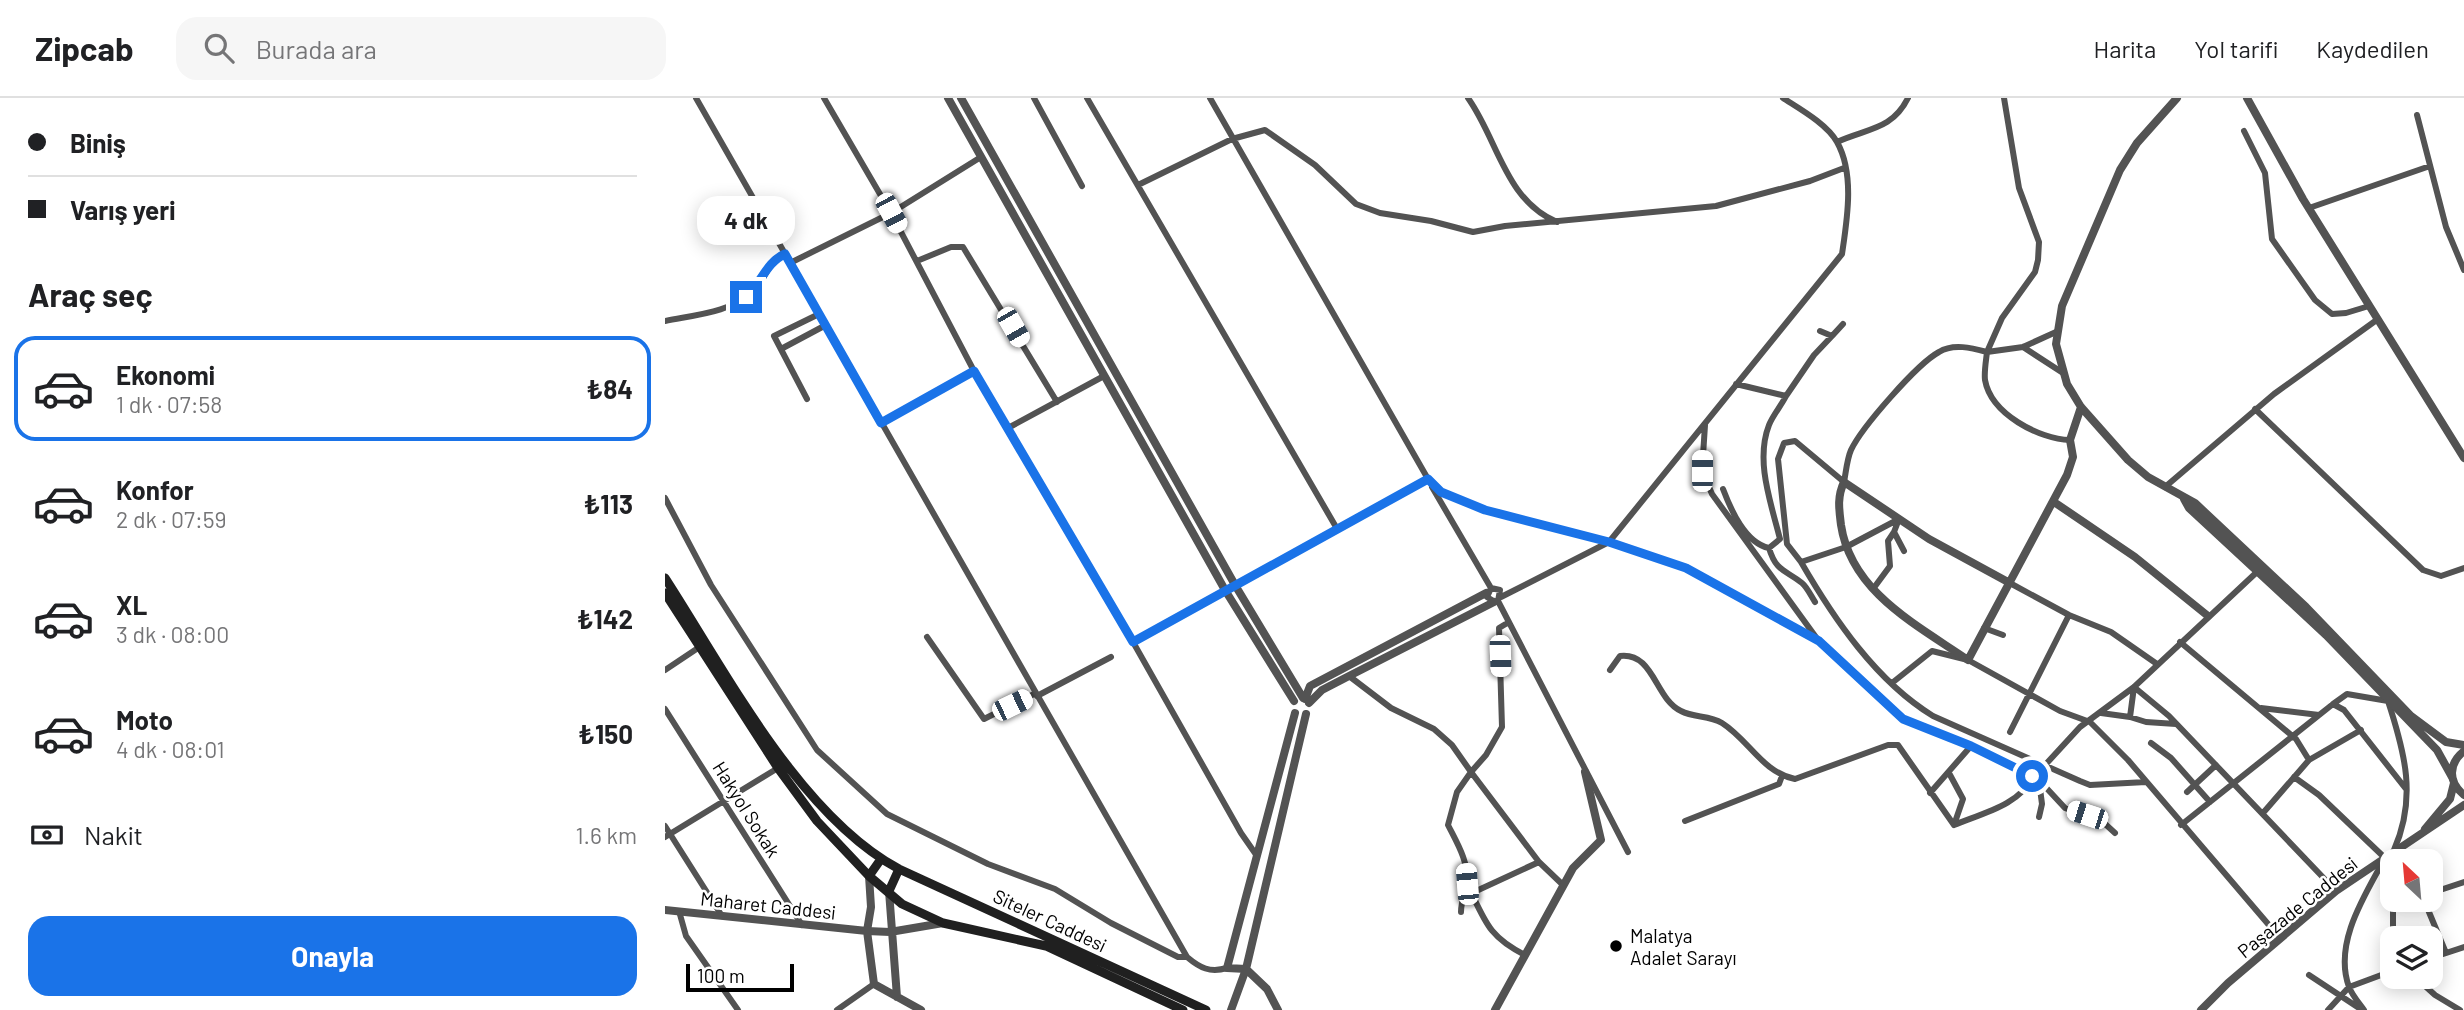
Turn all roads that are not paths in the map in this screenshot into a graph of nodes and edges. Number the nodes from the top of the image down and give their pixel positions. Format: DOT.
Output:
graph roads {
  1 [pos="696,98"];
  2 [pos="824,98"];
  3 [pos="948,98"];
  4 [pos="961,98"];
  5 [pos="1034,98"];
  6 [pos="1087,98"];
  7 [pos="1210,98"];
  8 [pos="1468,98"];
  9 [pos="1783,98"];
  10 [pos="1908,98"];
  11 [pos="2004,98"];
  12 [pos="2177,98"];
  13 [pos="2248,98"];
  14 [pos="2417,115"];
  15 [pos="2244,131"];
  16 [pos="1232,139"];
  17 [pos="1837,142"];
  18 [pos="981,157"];
  19 [pos="2430,166"];
  20 [pos="1844,168"];
  21 [pos="1138,185"];
  22 [pos="1083,186"];
  23 [pos="2309,208"];
  24 [pos="891,213"];
  25 [pos="1559,222"];
  26 [pos="785,254"];
  27 [pos="917,261"];
  28 [pos="790,263"];
  29 [pos="2464,270"];
  30 [pos="2369,306"];
  31 [pos="819,314"];
  32 [pos="2378,319"];
  33 [pos="665,321"];
  34 [pos="1843,324"];
  35 [pos="826,325"];
  36 [pos="1820,331"];
  37 [pos="2056,332"];
  38 [pos="1832,336"];
  39 [pos="2023,347"];
  40 [pos="781,349"];
  41 [pos="1987,352"];
  42 [pos="974,371"];
  43 [pos="2063,373"];
  44 [pos="1104,376"];
  45 [pos="1736,384"];
  46 [pos="1786,397"];
  47 [pos="807,399"];
  48 [pos="1057,402"];
  49 [pos="2081,407"];
  50 [pos="2255,409"];
  51 [pos="881,423"];
  52 [pos="1705,423"];
  53 [pos="1008,428"];
  54 [pos="2070,440"];
  55 [pos="2464,458"];
  56 [pos="1428,479"];
  57 [pos="1844,482"];
  58 [pos="2165,487"];
  59 [pos="1723,489"];
  60 [pos="665,498"];
  61 [pos="2184,499"];
  62 [pos="2055,502"];
  63 [pos="1899,519"];
  64 [pos="1335,527"];
  65 [pos="1894,531"];
  66 [pos="1609,542"];
  67 [pos="1769,548"];
  68 [pos="1846,548"];
  69 [pos="1904,551"];
  70 [pos="1801,562"];
  71 [pos="2464,568"];
  72 [pos="2258,571"];
  73 [pos="665,578"];
  74 [pos="2008,583"];
  75 [pos="1235,585"];
  76 [pos="1873,589"];
  77 [pos="1225,590"];
  78 [pos="1488,590"];
  79 [pos="665,593"];
  80 [pos="1497,600"];
  81 [pos="1815,602"];
  82 [pos="2069,615"];
  83 [pos="2208,616"];
  84 [pos="1509,622"];
  85 [pos="1984,628"];
  86 [pos="2003,635"];
  87 [pos="927,638"];
  88 [pos="1819,641"];
  89 [pos="1133,642"];
  90 [pos="2180,642"];
  91 [pos="703,644"];
  92 [pos="1111,657"];
  93 [pos="1968,660"];
  94 [pos="2157,664"];
  95 [pos="665,670"];
  96 [pos="1610,670"];
  97 [pos="1349,676"];
  98 [pos="1892,683"];
  99 [pos="2134,687"];
  100 [pos="1036,695"];
  101 [pos="2031,695"];
  102 [pos="1303,700"];
  103 [pos="2388,701"];
  104 [pos="2333,704"];
  105 [pos="2259,708"];
  106 [pos="665,709"];
  107 [pos="1295,713"];
  108 [pos="2101,713"];
  109 [pos="1306,714"];
  110 [pos="2319,715"];
  111 [pos="2130,717"];
  112 [pos="2090,722"];
  113 [pos="2176,724"];
  114 [pos="2361,730"];
  115 [pos="2010,732"];
  116 [pos="2290,737"];
  117 [pos="2151,743"];
  118 [pos="2464,745"];
  119 [pos="1971,746"];
  120 [pos="2464,751"];
  121 [pos="2309,760"];
  122 [pos="2046,764"];
  123 [pos="2216,765"];
  124 [pos="778,768"];
  125 [pos="1471,772"];
  126 [pos="1585,772"];
  127 [pos="1949,773"];
  128 [pos="1782,776"];
  129 [pos="2294,777"];
  130 [pos="2036,778"];
  131 [pos="2453,780"];
  132 [pos="2146,782"];
  133 [pos="2235,784"];
  134 [pos="2195,785"];
  135 [pos="2406,789"];
  136 [pos="2187,792"];
  137 [pos="1930,793"];
  138 [pos="2464,795"];
  139 [pos="723,800"];
  140 [pos="2210,802"];
  141 [pos="2464,805"];
  142 [pos="2263,813"];
  143 [pos="2039,817"];
  144 [pos="1685,821"];
  145 [pos="1954,825"];
  146 [pos="2181,825"];
  147 [pos="665,827"];
  148 [pos="2115,833"];
  149 [pos="667,835"];
  150 [pos="2418,836"];
  151 [pos="2394,849"];
  152 [pos="1628,852"];
  153 [pos="2380,853"];
  154 [pos="1258,857"];
  155 [pos="881,859"];
  156 [pos="2380,861"];
  157 [pos="1539,862"];
  158 [pos="899,869"];
  159 [pos="2380,869"];
  160 [pos="869,876"];
  161 [pos="2464,882"];
  162 [pos="1467,884"];
  163 [pos="1563,885"];
  164 [pos="2443,889"];
  165 [pos="889,891"];
  166 [pos="2336,891"];
  167 [pos="1471,893"];
  168 [pos="1461,898"];
  169 [pos="665,910"];
  170 [pos="679,911"];
  171 [pos="1461,912"];
  172 [pos="2429,912"];
  173 [pos="722,916"];
  174 [pos="943,923"];
  175 [pos="802,925"];
  176 [pos="867,931"];
  177 [pos="890,932"];
  178 [pos="2280,938"];
  179 [pos="2464,947"];
  180 [pos="2446,953"];
  181 [pos="2443,954"];
  182 [pos="1525,955"];
  183 [pos="1187,957"];
  184 [pos="1227,968"];
  185 [pos="1246,969"];
  186 [pos="2309,975"];
  187 [pos="2380,975"];
  188 [pos="874,984"];
  189 [pos="2349,987"];
  190 [pos="2428,989"];
  191 [pos="897,997"];
  192 [pos="2337,997"];
  193 [pos="738,1010"];
  194 [pos="837,1010"];
  195 [pos="921,1010"];
  196 [pos="1183,1010"];
  197 [pos="1206,1010"];
  198 [pos="1231,1010"];
  199 [pos="1278,1010"];
  200 [pos="1495,1010"];
  201 [pos="2201,1010"];
  202 [pos="2327,1010"];
  203 [pos="2363,1010"];
  204 [pos="2460,1010"];
  1 -- 26 [label="street"];
  2 -- 24 [label="street"];
  3 -- 18 [label="street"];
  4 -- 75 [label="street"];
  5 -- 22 [label="street"];
  6 -- 21 [label="street"];
  7 -- 16 [label="street"];
  8 -- 25 [label="street"];
  9 -- 17 [label="street"];
  10 -- 17 [label="street"];
  11 -- 41 [label="street"];
  12 -- 37 [label="street"];
  13 -- 23 [label="street"];
  14 -- 19 [label="street"];
  15 -- 30 [label="street"];
  16 -- 21 [label="street"];
  16 -- 25 [label="street"];
  16 -- 56 [label="street"];
  17 -- 20 [label="street"];
  18 -- 24 [label="street"];
  18 -- 44 [label="street"];
  19 -- 23 [label="street"];
  19 -- 29 [label="street"];
  20 -- 25 [label="street"];
  20 -- 45 [label="street"];
  21 -- 64 [label="street"];
  23 -- 30 [label="street"];
  24 -- 27 [label="street"];
  24 -- 28 [label="street"];
  26 -- 28 [label="street"];
  26 -- 33 [label="street"];
  27 -- 42 [label="street"];
  27 -- 48 [label="street"];
  28 -- 31 [label="street"];
  30 -- 32 [label="street"];
  31 -- 35 [label="street"];
  31 -- 40 [label="street"];
  32 -- 50 [label="street"];
  32 -- 55 [label="street"];
  34 -- 38 [label="street"];
  35 -- 40 [label="street"];
  35 -- 51 [label="street"];
  36 -- 38 [label="street"];
  37 -- 39 [label="street"];
  37 -- 43 [label="street"];
  38 -- 46 [label="street"];
  39 -- 41 [label="street"];
  39 -- 43 [label="street"];
  40 -- 47 [label="street"];
  41 -- 54 [label="street"];
  41 -- 57 [label="street"];
  42 -- 51 [label="street"];
  42 -- 53 [label="street"];
  43 -- 49 [label="street"];
  44 -- 48 [label="street"];
  44 -- 77 [label="street"];
  45 -- 46 [label="street"];
  45 -- 52 [label="street"];
  46 -- 67 [label="street"];
  48 -- 53 [label="street"];
  49 -- 54 [label="street"];
  49 -- 58 [label="street"];
  50 -- 58 [label="street"];
  50 -- 71 [label="street"];
  51 -- 100 [label="street"];
  52 -- 66 [label="street"];
  52 -- 88 [label="street"];
  53 -- 89 [label="street"];
  54 -- 62 [label="street"];
  56 -- 64 [label="street"];
  56 -- 66 [label="street"];
  56 -- 78 [label="street"];
  57 -- 63 [label="street"];
  57 -- 68 [label="street"];
  57 -- 70 [label="street"];
  58 -- 61 [label="street"];
  59 -- 67 [label="street"];
  60 -- 183 [label="street"];
  61 -- 72 [label="street"];
  61 -- 118 [label="street"];
  62 -- 74 [label="street"];
  62 -- 83 [label="street"];
  63 -- 65 [label="street"];
  63 -- 68 [label="street"];
  63 -- 74 [label="street"];
  64 -- 75 [label="street"];
  65 -- 69 [label="street"];
  65 -- 76 [label="street"];
  66 -- 80 [label="street"];
  66 -- 88 [label="street"];
  67 -- 81 [label="street"];
  68 -- 70 [label="street"];
  68 -- 76 [label="street"];
  70 -- 98 [label="street"];
  72 -- 83 [label="street"];
  72 -- 103 [label="street"];
  73 -- 91 [label="main road"];
  74 -- 82 [label="street"];
  74 -- 85 [label="street"];
  75 -- 77 [label="street"];
  75 -- 102 [label="street"];
  76 -- 93 [label="street"];
  77 -- 89 [label="street"];
  77 -- 102 [label="street"];
  78 -- 80 [label="street"];
  78 -- 80 [label="street"];
  78 -- 102 [label="street"];
  79 -- 91 [label="main road"];
  80 -- 84 [label="street"];
  80 -- 97 [label="street"];
  82 -- 94 [label="street"];
  82 -- 101 [label="street"];
  83 -- 90 [label="street"];
  84 -- 125 [label="street"];
  84 -- 126 [label="street"];
  85 -- 86 [label="street"];
  85 -- 93 [label="street"];
  87 -- 100 [label="street"];
  88 -- 119 [label="street"];
  89 -- 154 [label="street"];
  90 -- 94 [label="street"];
  90 -- 105 [label="street"];
  91 -- 95 [label="street"];
  91 -- 124 [label="main road, Siteler Caddesi"];
  91 -- 155 [label="main road, Siteler Caddesi"];
  92 -- 100 [label="street"];
  93 -- 98 [label="street"];
  93 -- 101 [label="street"];
  94 -- 99 [label="street"];
  96 -- 128 [label="street"];
  97 -- 102 [label="street"];
  97 -- 125 [label="street"];
  98 -- 122 [label="street"];
  99 -- 108 [label="street"];
  99 -- 111 [label="street"];
  99 -- 113 [label="street"];
  100 -- 183 [label="street"];
  101 -- 112 [label="street"];
  101 -- 115 [label="street"];
  102 -- 107 [label="street"];
  102 -- 109 [label="street"];
  103 -- 104 [label="street"];
  103 -- 131 [label="street"];
  103 -- 135 [label="street"];
  104 -- 110 [label="street"];
  104 -- 114 [label="street"];
  105 -- 110 [label="street"];
  105 -- 116 [label="street"];
  106 -- 139 [label="street, Hakyol Sokak"];
  107 -- 109 [label="street"];
  107 -- 154 [label="street"];
  108 -- 111 [label="street"];
  108 -- 112 [label="street"];
  109 -- 185 [label="street"];
  110 -- 116 [label="street"];
  111 -- 113 [label="street"];
  112 -- 122 [label="street"];
  112 -- 132 [label="street"];
  113 -- 123 [label="street"];
  114 -- 121 [label="street"];
  114 -- 135 [label="street"];
  116 -- 121 [label="street"];
  116 -- 133 [label="street"];
  117 -- 134 [label="street"];
  119 -- 127 [label="street"];
  119 -- 130 [label="street"];
  120 -- 131 [label="street"];
  121 -- 129 [label="street"];
  122 -- 132 [label="street"];
  123 -- 133 [label="street"];
  123 -- 134 [label="street"];
  124 -- 139 [label="street"];
  124 -- 160 [label="main road, Siteler Caddesi"];
  125 -- 157 [label="street"];
  125 -- 162 [label="street"];
  126 -- 152 [label="street"];
  126 -- 163 [label="street"];
  127 -- 137 [label="street"];
  127 -- 145 [label="street"];
  128 -- 137 [label="street"];
  128 -- 144 [label="street"];
  129 -- 142 [label="street"];
  129 -- 153 [label="street"];
  130 -- 143 [label="street"];
  130 -- 145 [label="street"];
  130 -- 148 [label="street"];
  131 -- 138 [label="street"];
  131 -- 150 [label="street"];
  132 -- 146 [label="street"];
  133 -- 140 [label="street"];
  133 -- 142 [label="street"];
  134 -- 136 [label="street"];
  134 -- 140 [label="street"];
  135 -- 151 [label="street"];
  137 -- 145 [label="street"];
  139 -- 149 [label="street"];
  139 -- 175 [label="street, Hakyol Sokak"];
  140 -- 146 [label="street"];
  141 -- 150 [label="street"];
  142 -- 166 [label="street"];
  146 -- 178 [label="street"];
  147 -- 149 [label="street"];
  149 -- 173 [label="street"];
  150 -- 151 [label="street, Paşazade Caddesi"];
  154 -- 184 [label="street"];
  155 -- 158 [label="main road, Siteler Caddesi"];
  155 -- 160 [label="main road"];
  156 -- 166 [label="street, Paşazade Caddesi"];
  157 -- 163 [label="street"];
  157 -- 167 [label="street"];
  158 -- 165 [label="main road"];
  158 -- 197 [label="main road, Siteler Caddesi"];
  159 -- 189 [label="street"];
  160 -- 165 [label="main road, Siteler Caddesi"];
  160 -- 176 [label="street"];
  161 -- 164 [label="street"];
  162 -- 167 [label="street"];
  162 -- 168 [label="street"];
  163 -- 182 [label="street"];
  165 -- 174 [label="main road, Siteler Caddesi"];
  165 -- 177 [label="street"];
  166 -- 178 [label="street, Paşazade Caddesi"];
  167 -- 168 [label="street"];
  167 -- 182 [label="street"];
  168 -- 171 [label="street"];
  169 -- 170 [label="street, Maharet Caddesi"];
  170 -- 173 [label="street, Maharet Caddesi"];
  170 -- 193 [label="street"];
  172 -- 180 [label="street"];
  173 -- 175 [label="street, Maharet Caddesi"];
  174 -- 177 [label="street, Maharet Caddesi"];
  174 -- 196 [label="main road, Siteler Caddesi"];
  175 -- 176 [label="street, Maharet Caddesi"];
  176 -- 177 [label="street, Maharet Caddesi"];
  176 -- 188 [label="street"];
  177 -- 191 [label="street"];
  178 -- 201 [label="street, Paşazade Caddesi"];
  179 -- 180 [label="street"];
  180 -- 181 [label="street"];
  182 -- 200 [label="street"];
  183 -- 184 [label="street"];
  184 -- 185 [label="street"];
  185 -- 198 [label="street"];
  185 -- 199 [label="street"];
  186 -- 192 [label="street"];
  187 -- 189 [label="street"];
  188 -- 191 [label="street"];
  188 -- 194 [label="street"];
  189 -- 192 [label="street"];
  189 -- 203 [label="street"];
  190 -- 204 [label="street"];
  191 -- 195 [label="street"];
  192 -- 202 [label="street"];
  192 -- 203 [label="street"];
}
